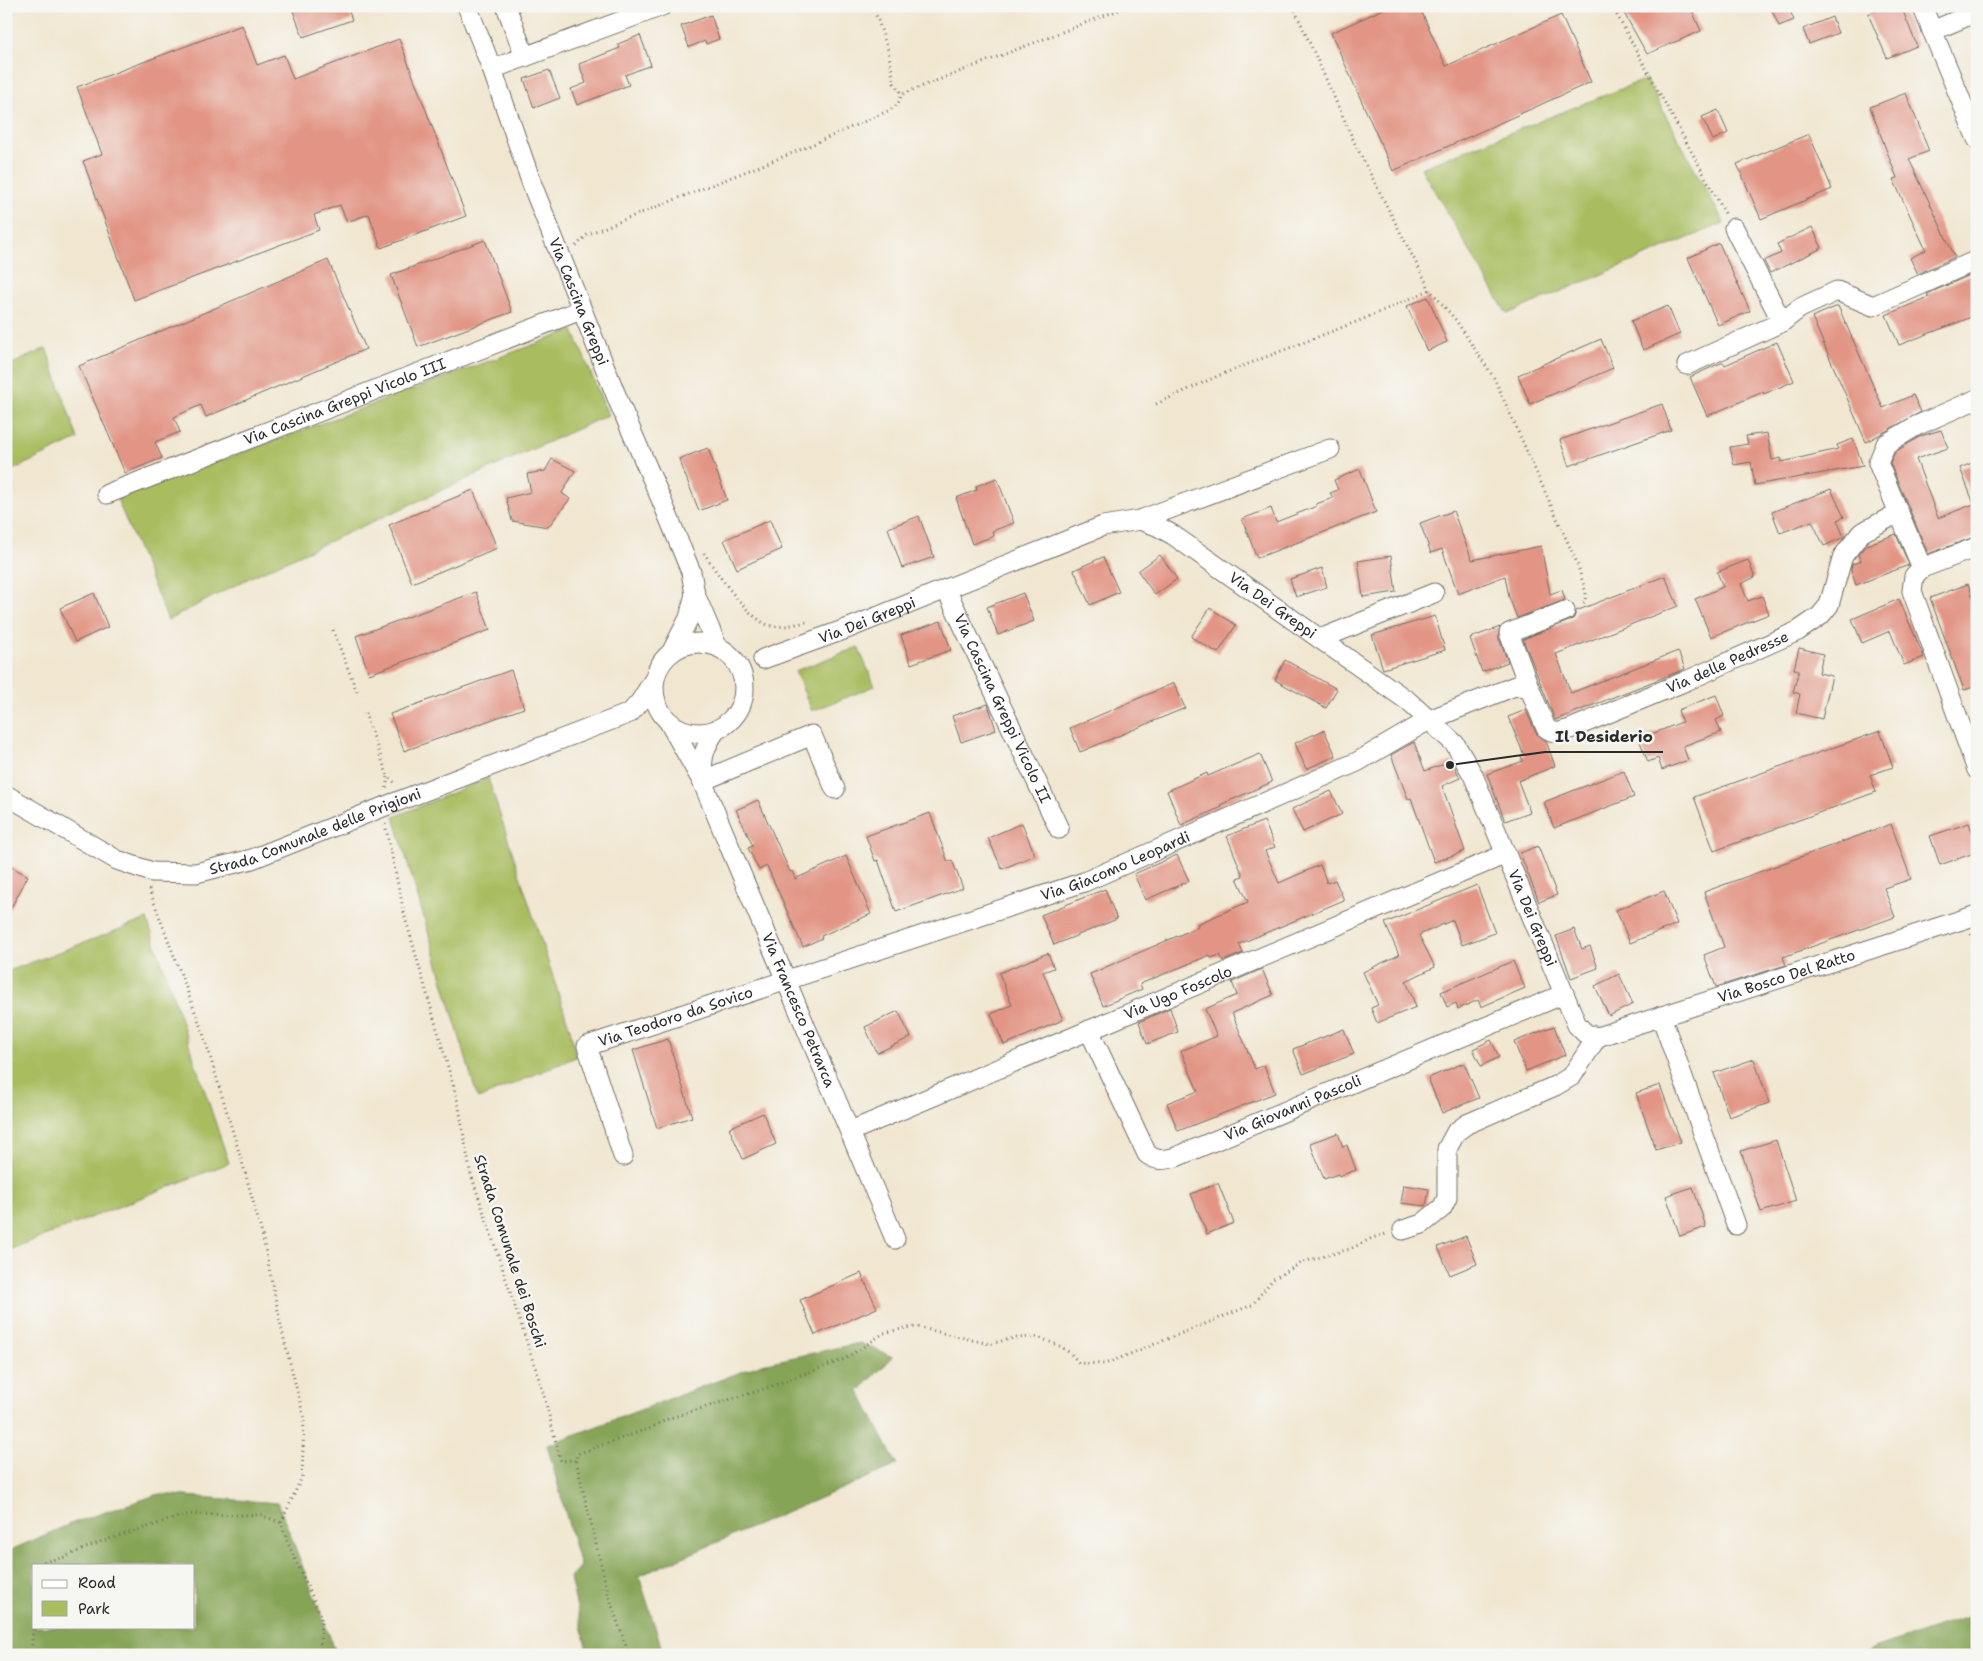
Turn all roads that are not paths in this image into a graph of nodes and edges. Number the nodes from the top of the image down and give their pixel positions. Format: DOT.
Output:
graph roads {
  1 [pos="468,6"];
  2 [pos="506,6"];
  3 [pos="662,6"];
  4 [pos="1922,6"];
  5 [pos="1977,12"];
  6 [pos="1932,31"];
  7 [pos="525,57"];
  8 [pos="492,69"];
  9 [pos="1977,139"];
  10 [pos="1734,228"];
  11 [pos="1977,260"];
  12 [pos="581,310"];
  13 [pos="1782,322"];
  14 [pos="1687,365"];
  15 [pos="1977,399"];
  16 [pos="1330,449"];
  17 [pos="107,494"];
  18 [pos="1898,513"];
  19 [pos="1140,520"];
  20 [pos="1977,547"];
  21 [pos="1922,568"];
  22 [pos="946,589"];
  23 [pos="1434,593"];
  24 [pos="695,594"];
  25 [pos="1565,611"];
  26 [pos="1320,639"];
  27 [pos="674,650"];
  28 [pos="724,650"];
  29 [pos="763,659"];
  30 [pos="653,682"];
  31 [pos="1528,687"];
  32 [pos="744,691"];
  33 [pos="630,713"];
  34 [pos="1429,720"];
  35 [pos="668,722"];
  36 [pos="716,730"];
  37 [pos="1977,770"];
  38 [pos="702,782"];
  39 [pos="835,789"];
  40 [pos="6,795"];
  41 [pos="1059,829"];
  42 [pos="1506,854"];
  43 [pos="1977,915"];
  44 [pos="787,980"];
  45 [pos="1564,994"];
  46 [pos="1661,1016"];
  47 [pos="1089,1030"];
  48 [pos="1597,1037"];
  49 [pos="851,1131"];
  50 [pos="623,1156"];
  51 [pos="1736,1225"];
  52 [pos="1403,1230"];
  53 [pos="896,1239"];
  1 -- 8 [label="street, Via Cascina Greppi"];
  2 -- 7 [label="street"];
  3 -- 7 [label="street"];
  4 -- 6 [label="street"];
  5 -- 6 [label="street"];
  6 -- 9 [label="street"];
  7 -- 8 [label="street"];
  8 -- 12 [label="street, Via Cascina Greppi"];
  10 -- 13 [label="street"];
  11 -- 13 [label="street"];
  12 -- 17 [label="street, Via Cascina Greppi Vicolo III"];
  12 -- 24 [label="street, Via Cascina Greppi"];
  13 -- 14 [label="street"];
  15 -- 18 [label="street"];
  16 -- 19 [label="street"];
  18 -- 21 [label="street"];
  18 -- 31 [label="street, Via delle Pedresse"];
  19 -- 22 [label="street, Via Dei Greppi"];
  19 -- 26 [label="street, Via Dei Greppi"];
  20 -- 21 [label="street"];
  21 -- 37 [label="street"];
  22 -- 29 [label="street, Via Dei Greppi"];
  22 -- 41 [label="street, Via Cascina Greppi Vicolo II"];
  23 -- 26 [label="street"];
  24 -- 27 [label="street"];
  24 -- 28 [label="street, Via Cascina Greppi"];
  25 -- 31 [label="street, Via delle Pedresse"];
  26 -- 34 [label="street, Via Dei Greppi"];
  27 -- 28 [label="street"];
  27 -- 30 [label="street"];
  28 -- 29 [label="street"];
  28 -- 32 [label="street"];
  29 -- 32 [label="street"];
  30 -- 33 [label="street"];
  30 -- 35 [label="street"];
  31 -- 34 [label="street"];
  32 -- 36 [label="street"];
  33 -- 35 [label="street"];
  33 -- 40 [label="street, Strada Comunale delle Prigioni"];
  34 -- 42 [label="street, Via Dei Greppi"];
  34 -- 44 [label="street, Via Giacomo Leopardi"];
  35 -- 36 [label="street"];
  35 -- 38 [label="street, Via Francesco Petrarca"];
  36 -- 38 [label="street, Via Francesco Petrarca"];
  38 -- 39 [label="street"];
  38 -- 44 [label="street, Via Francesco Petrarca"];
  42 -- 45 [label="street, Via Dei Greppi"];
  42 -- 47 [label="street, Via Ugo Foscolo"];
  43 -- 46 [label="street, Via Bosco Del Ratto"];
  44 -- 49 [label="street, Via Francesco Petrarca"];
  44 -- 50 [label="street, Via Teodoro da Sovico"];
  45 -- 47 [label="street, Via Giovanni Pascoli"];
  45 -- 48 [label="street, Via Dei Greppi"];
  46 -- 48 [label="street, Via Bosco Del Ratto"];
  46 -- 51 [label="street"];
  47 -- 49 [label="street, Via Ugo Foscolo"];
  48 -- 52 [label="street"];
  49 -- 53 [label="street, Via Francesco Petrarca"];
}
